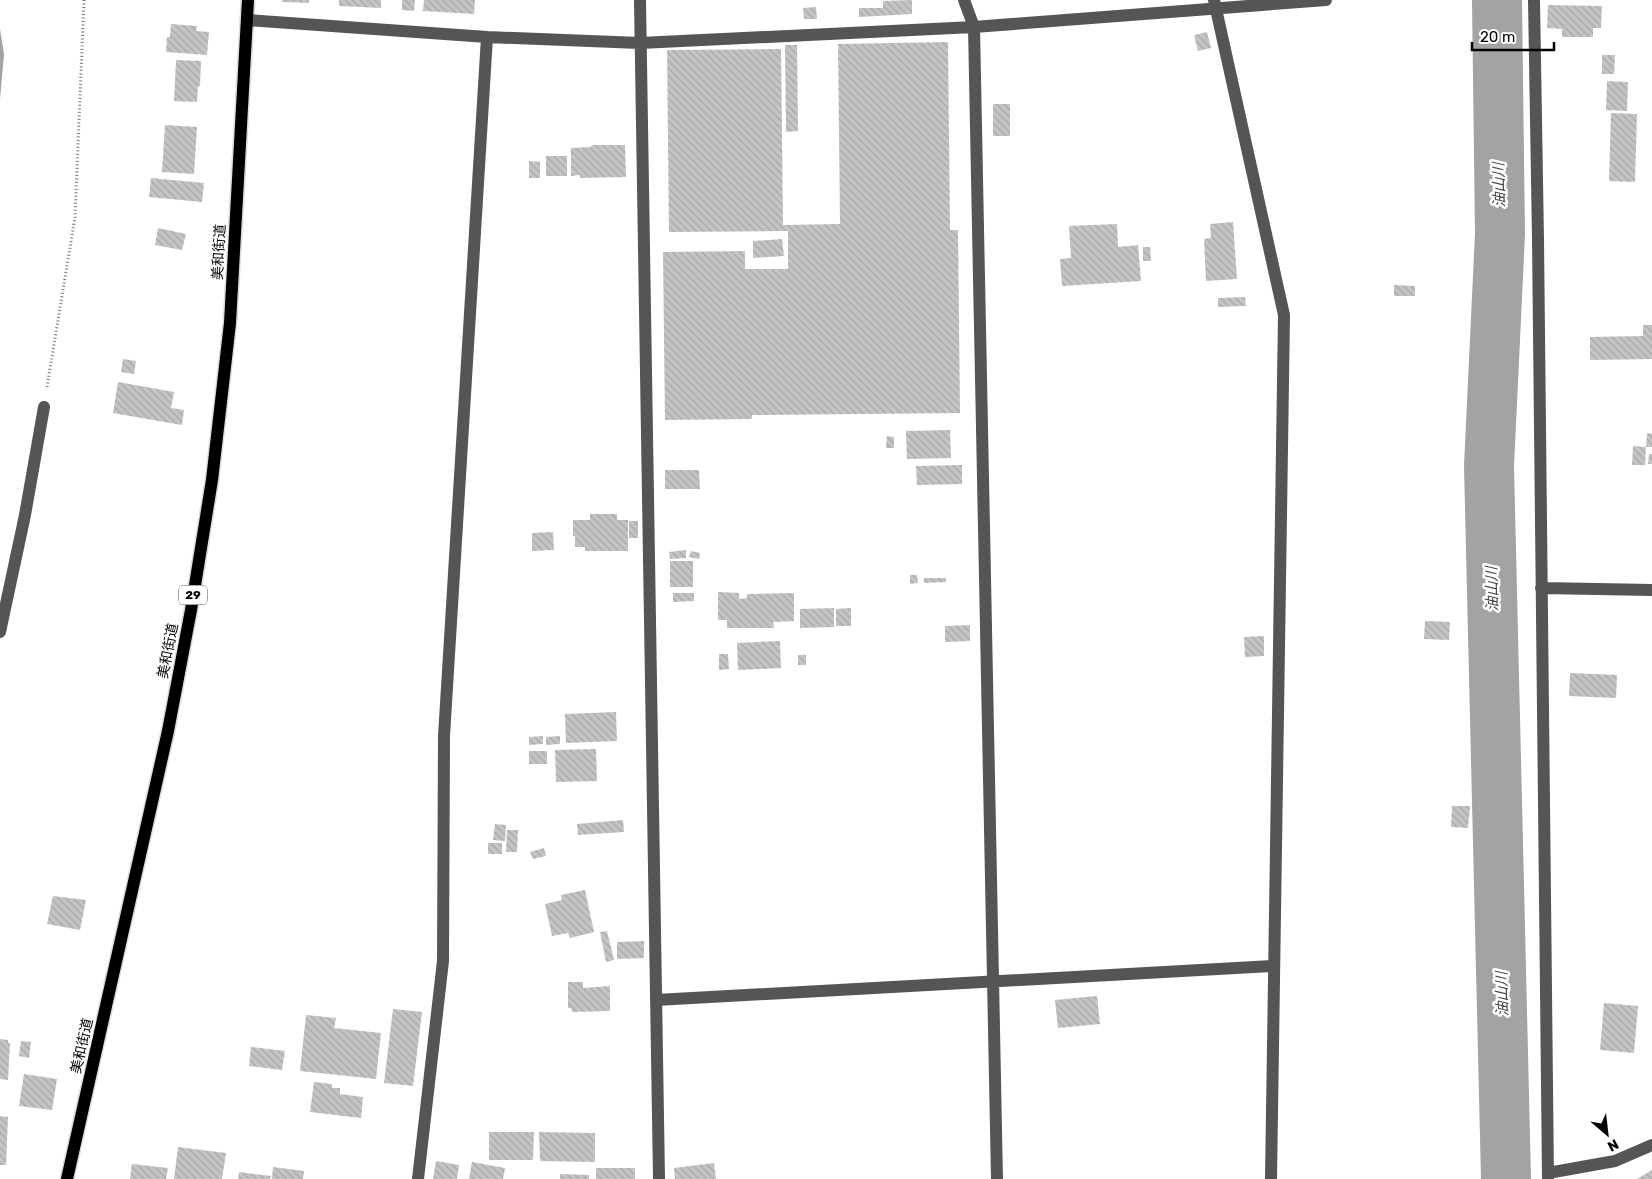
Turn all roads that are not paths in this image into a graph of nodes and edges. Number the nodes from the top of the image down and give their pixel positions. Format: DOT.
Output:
graph roads {
  1 [pos="248,0"];
  2 [pos="640,0"];
  3 [pos="964,0"];
  4 [pos="1326,0"];
  5 [pos="1534,0"];
  6 [pos="1215,4"];
  7 [pos="247,20"];
  8 [pos="974,27"];
  9 [pos="487,37"];
  10 [pos="640,43"];
  11 [pos="44,407"];
  12 [pos="1541,588"];
  13 [pos="1652,590"];
  14 [pos="0,632"];
  15 [pos="1274,966"];
  16 [pos="993,981"];
  17 [pos="656,1000"];
  18 [pos="1652,1145"];
  19 [pos="1548,1176"];
  20 [pos="67,1179"];
  21 [pos="418,1179"];
  22 [pos="659,1179"];
  23 [pos="997,1179"];
  24 [pos="1271,1179"];
  1 -- 7 [label="main road, 美和街道 / 29"];
  2 -- 10 [label="street"];
  3 -- 8 [label="street"];
  4 -- 6 [label="street"];
  5 -- 12 [label="street"];
  6 -- 8 [label="street"];
  6 -- 15 [label="street"];
  7 -- 9 [label="street"];
  7 -- 20 [label="main road, 美和街道 / 29"];
  8 -- 10 [label="street"];
  8 -- 16 [label="street"];
  9 -- 10 [label="street"];
  9 -- 21 [label="street"];
  10 -- 17 [label="street"];
  11 -- 14 [label="street"];
  12 -- 13 [label="street"];
  12 -- 19 [label="street"];
  15 -- 16 [label="street"];
  15 -- 24 [label="street"];
  16 -- 17 [label="street"];
  16 -- 23 [label="street"];
  17 -- 22 [label="street"];
  18 -- 19 [label="street"];
}
